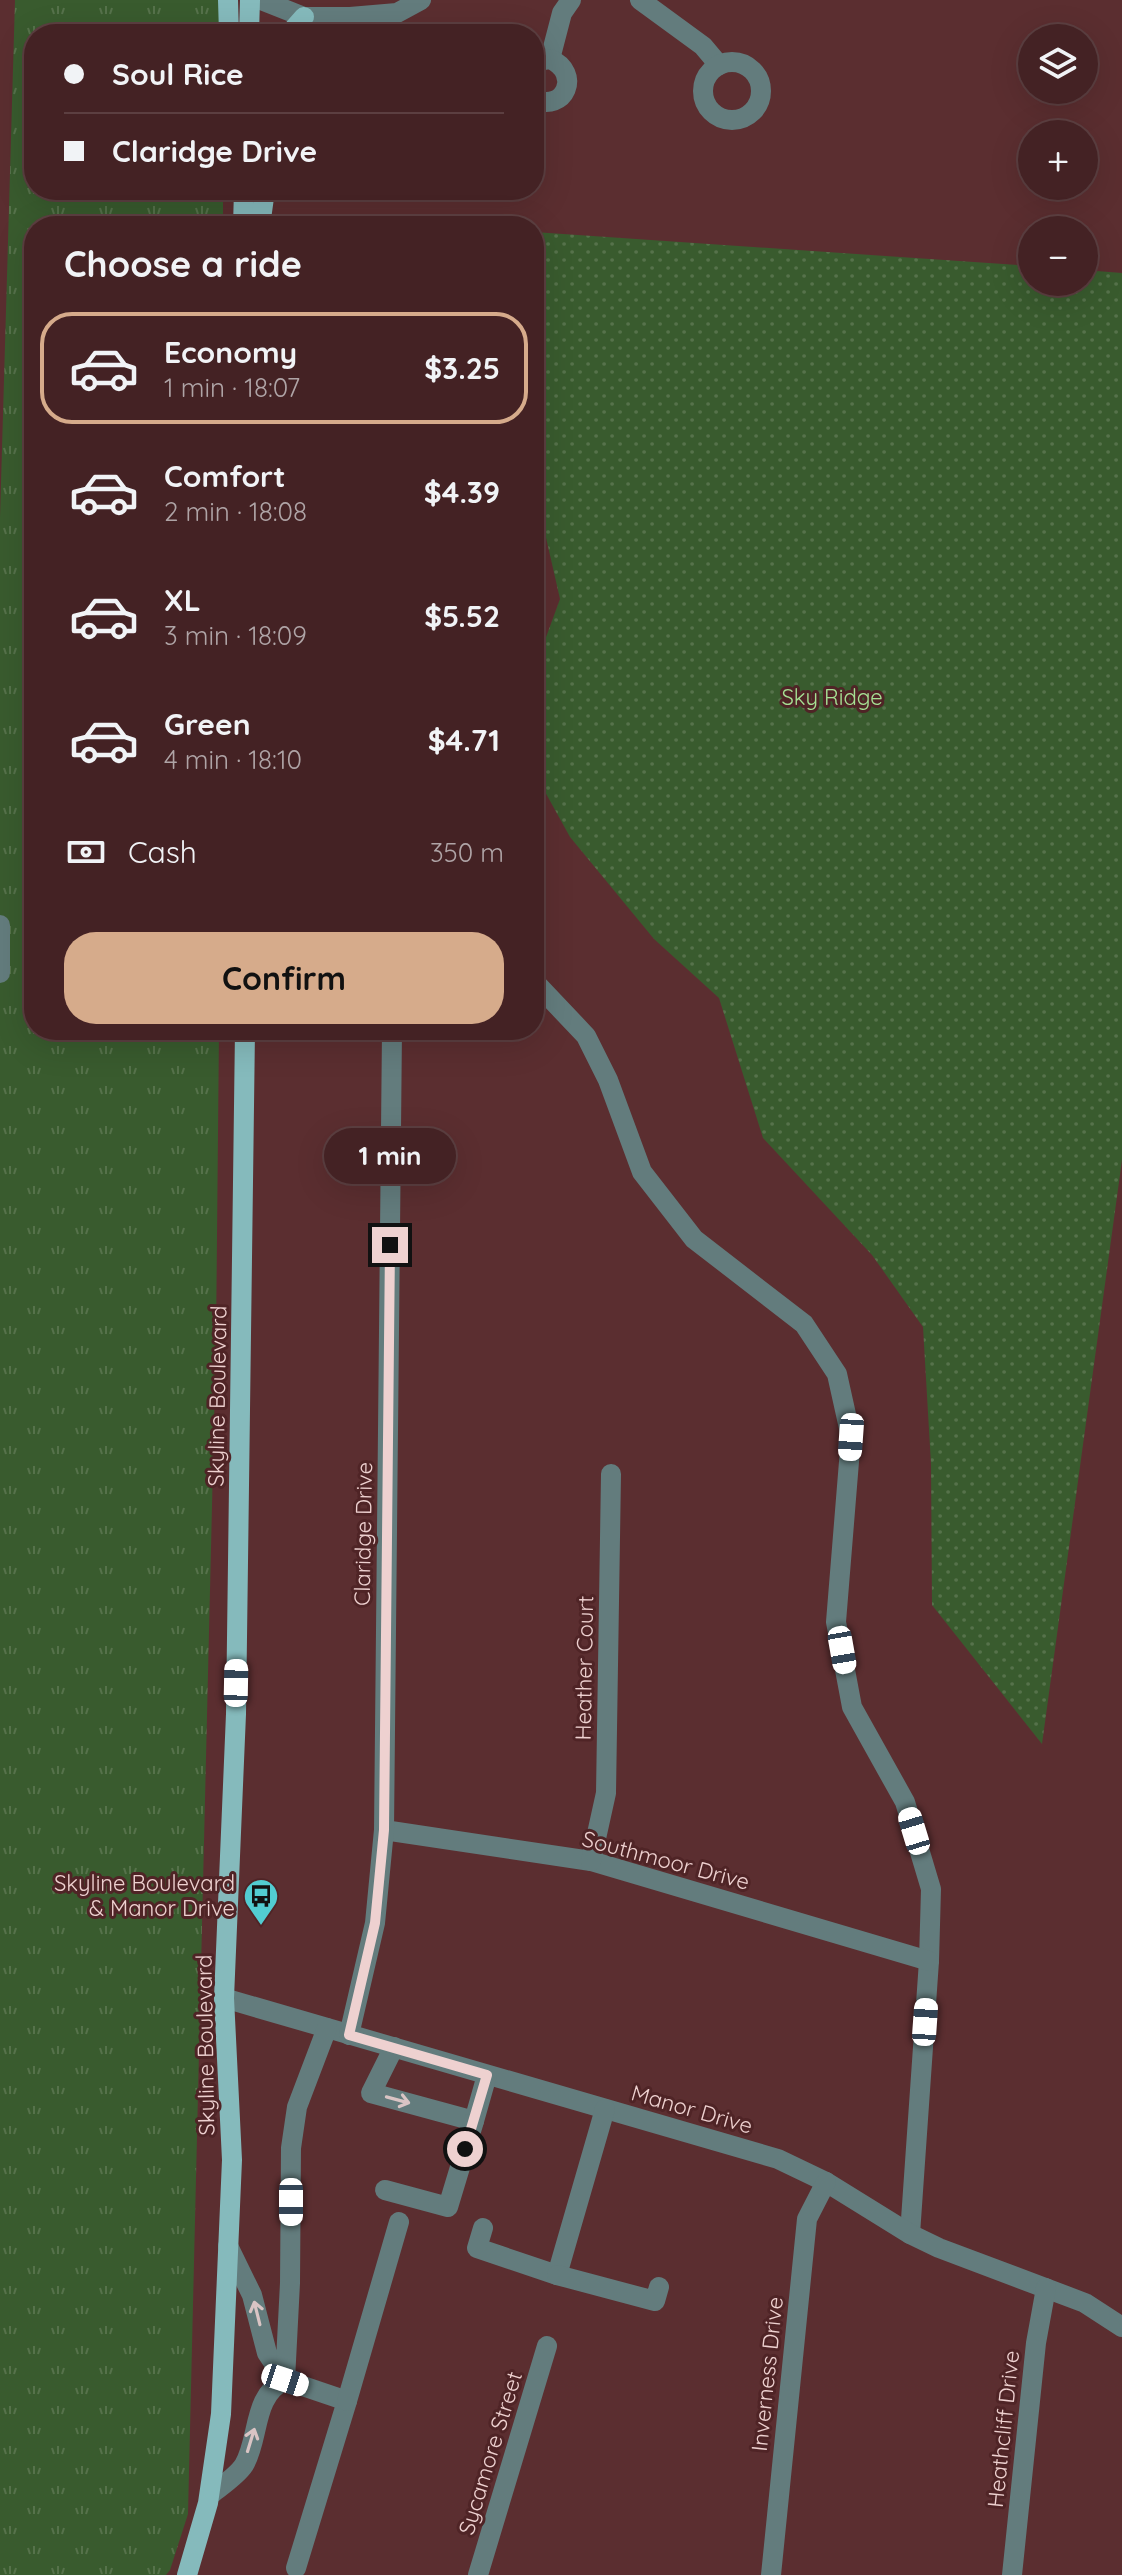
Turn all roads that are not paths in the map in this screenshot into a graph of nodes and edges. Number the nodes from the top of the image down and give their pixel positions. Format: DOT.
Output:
graph roads {
  1 [pos="228,0"];
  2 [pos="250,0"];
  3 [pos="261,0"];
  4 [pos="421,0"];
  5 [pos="571,0"];
  6 [pos="640,0"];
  7 [pos="304,17"];
  8 [pos="229,24"];
  9 [pos="249,24"];
  10 [pos="298,24"];
  11 [pos="544,56"];
  12 [pos="544,62"];
  13 [pos="719,65"];
  14 [pos="544,102"];
  15 [pos="0,925"];
  16 [pos="0,973"];
  17 [pos="544,992"];
  18 [pos="245,1040"];
  19 [pos="392,1040"];
  20 [pos="611,1474"];
  21 [pos="384,1830"];
  22 [pos="591,1861"];
  23 [pos="929,1961"];
  24 [pos="224,1998"];
  25 [pos="327,2028"];
  26 [pos="349,2035"];
  27 [pos="394,2047"];
  28 [pos="487,2075"];
  29 [pos="605,2109"];
  30 [pos="474,2121"];
  31 [pos="826,2182"];
  32 [pos="385,2190"];
  33 [pos="399,2222"];
  34 [pos="483,2228"];
  35 [pos="910,2234"];
  36 [pos="228,2246"];
  37 [pos="557,2275"];
  38 [pos="659,2287"];
  39 [pos="1046,2288"];
  40 [pos="1122,2327"];
  41 [pos="547,2346"];
  42 [pos="285,2380"];
  43 [pos="347,2401"];
  44 [pos="210,2495"];
  45 [pos="296,2568"];
  46 [pos="187,2575"];
  47 [pos="478,2575"];
  48 [pos="771,2575"];
  49 [pos="1012,2575"];
  1 -- 8 [label="main road"];
  2 -- 9 [label="main road"];
  3 -- 7 [label="street"];
  4 -- 7 [label="street"];
  5 -- 11 [label="street"];
  6 -- 13 [label="street"];
  7 -- 10 [label="main road"];
  12 -- 14 [label="street"];
  15 -- 16 [label="street"];
  17 -- 23 [label="street"];
  18 -- 24 [label="main road, Skyline Boulevard"];
  19 -- 21 [label="street, Claridge Drive"];
  20 -- 22 [label="street, Heather Court"];
  21 -- 22 [label="street, Southmoor Drive"];
  21 -- 26 [label="street, Claridge Drive"];
  22 -- 23 [label="street, Southmoor Drive"];
  23 -- 35 [label="street"];
  24 -- 25 [label="street, Manor Drive"];
  24 -- 36 [label="main road, Skyline Boulevard"];
  25 -- 26 [label="street, Manor Drive"];
  25 -- 42 [label="street"];
  26 -- 27 [label="street, Manor Drive"];
  27 -- 28 [label="street, Manor Drive"];
  27 -- 30 [label="street, one-way"];
  28 -- 29 [label="street, Manor Drive"];
  28 -- 30 [label="street"];
  29 -- 31 [label="street, Manor Drive"];
  29 -- 37 [label="street"];
  30 -- 32 [label="street"];
  31 -- 35 [label="street, Manor Drive"];
  31 -- 48 [label="street, Inverness Drive"];
  33 -- 43 [label="street"];
  34 -- 37 [label="street"];
  35 -- 39 [label="street, Manor Drive"];
  42 -- 36 [label="street, one-way"];
  36 -- 44 [label="main road, Skyline Boulevard"];
  37 -- 38 [label="street"];
  39 -- 40 [label="street, Manor Drive"];
  39 -- 49 [label="street, Heathcliff Drive"];
  41 -- 47 [label="street, Sycamore Street"];
  42 -- 43 [label="street"];
  44 -- 42 [label="street, one-way"];
  43 -- 45 [label="street"];
  44 -- 46 [label="main road, Skyline Boulevard"];
}
